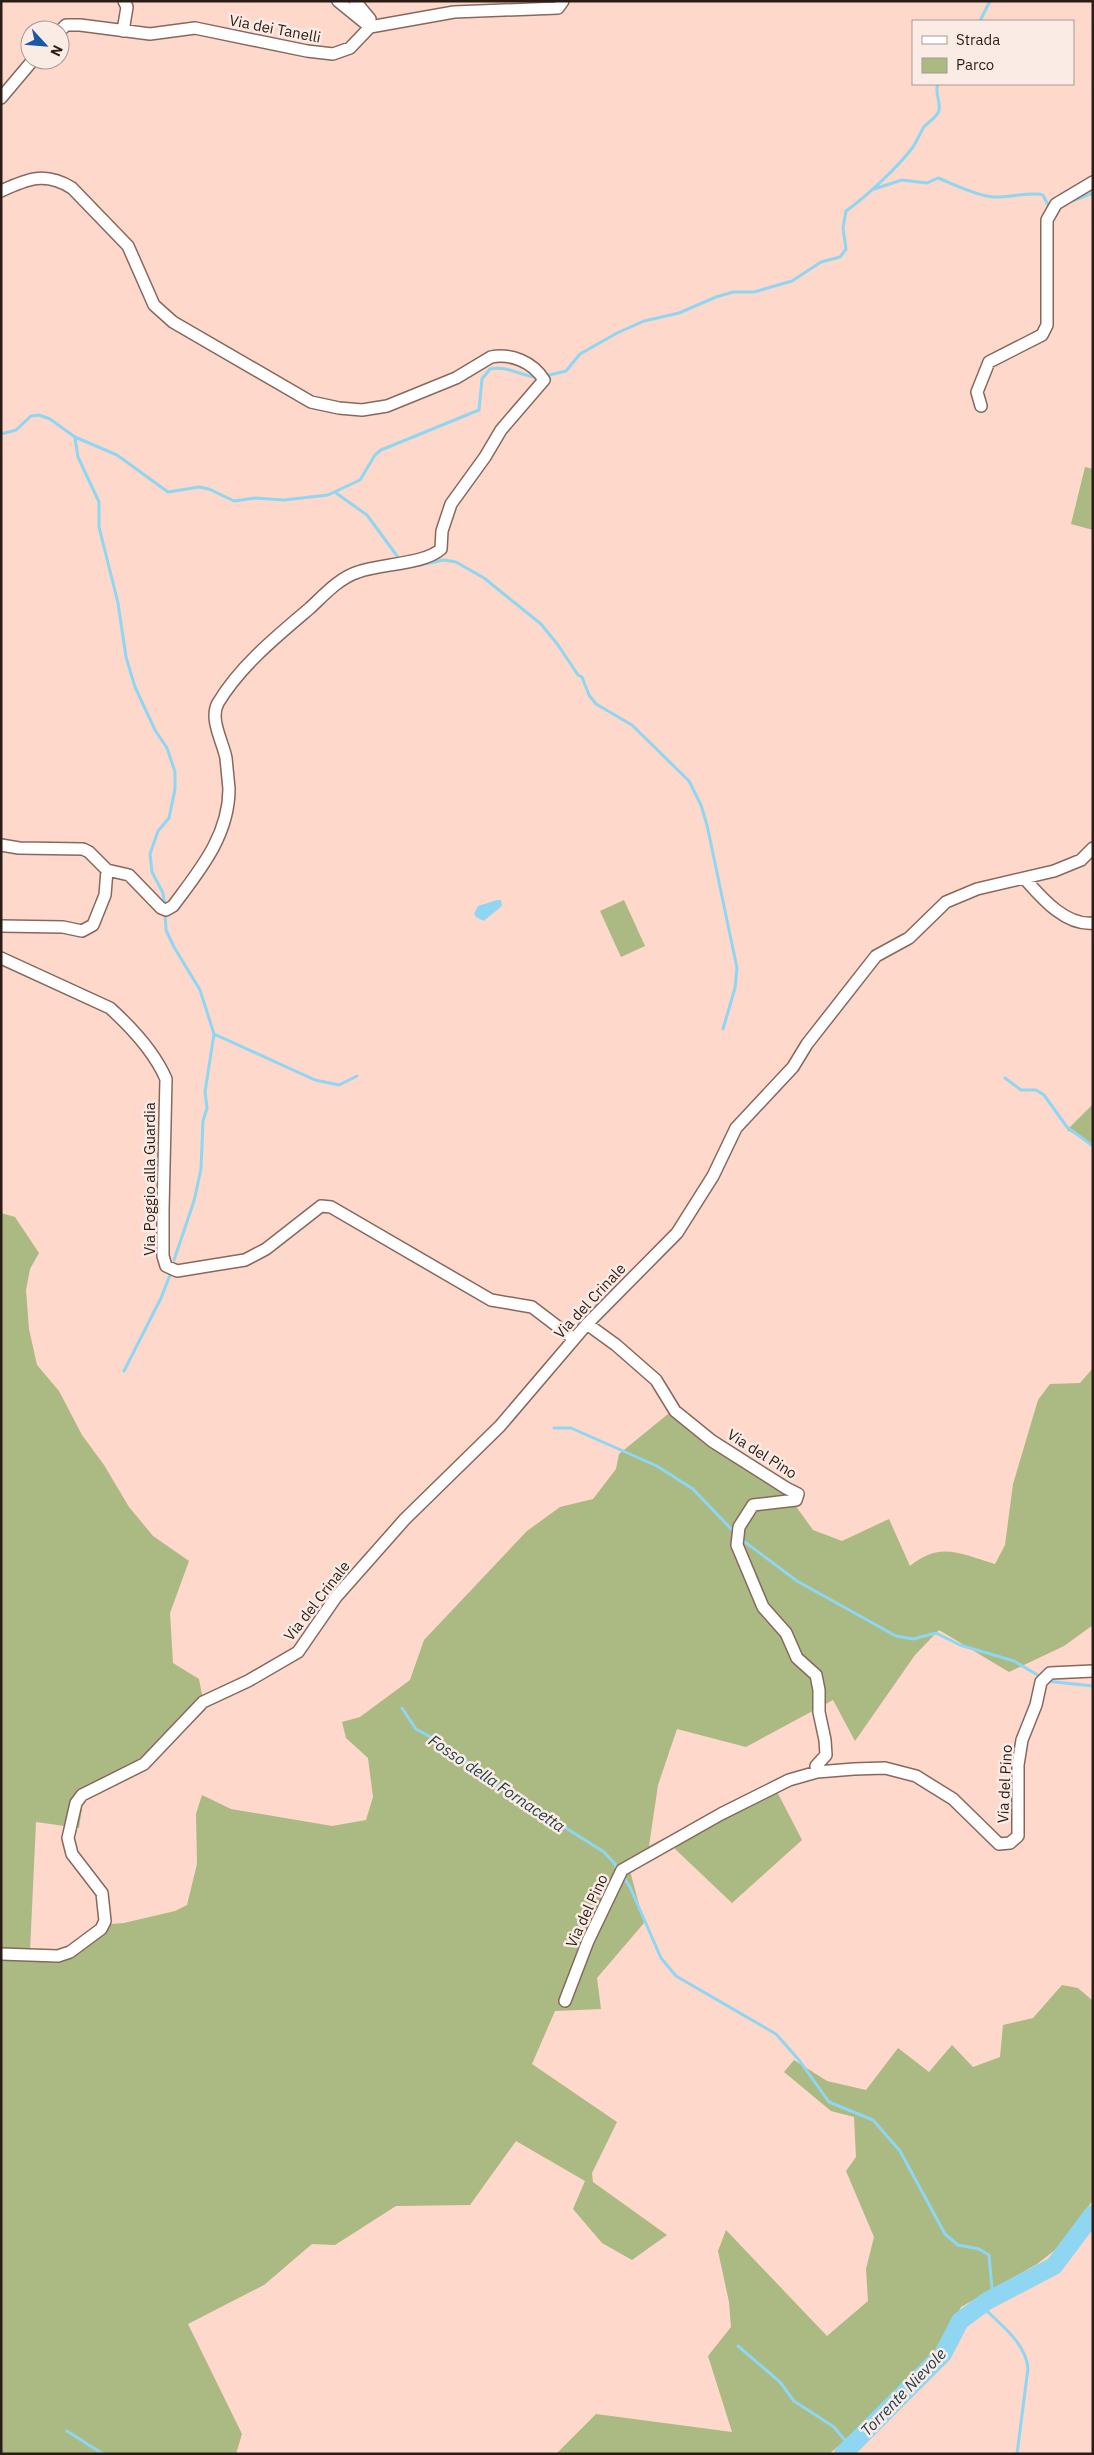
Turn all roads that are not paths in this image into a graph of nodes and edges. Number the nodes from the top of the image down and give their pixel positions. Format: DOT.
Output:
graph roads {
  1 [pos="124,1"];
  2 [pos="338,1"];
  3 [pos="355,1"];
  4 [pos="563,1"];
  5 [pos="70,25"];
  6 [pos="373,26"];
  7 [pos="123,30"];
  8 [pos="24,70"];
  9 [pos="1,98"];
  10 [pos="1093,182"];
  11 [pos="1,191"];
  12 [pos="981,406"];
  13 [pos="1,846"];
  14 [pos="1093,848"];
  15 [pos="107,870"];
  16 [pos="1025,879"];
  17 [pos="1093,922"];
  18 [pos="1,926"];
  19 [pos="1,958"];
  20 [pos="587,1324"];
  21 [pos="574,1339"];
  22 [pos="1093,1671"];
  23 [pos="817,1772"];
  24 [pos="1,1954"];
  25 [pos="565,2002"];
  1 -- 7 [label="street"];
  2 -- 6 [label="street"];
  3 -- 6 [label="street"];
  4 -- 6 [label="street"];
  5 -- 7 [label="street, Via dei Tanelli"];
  6 -- 7 [label="street, Via dei Tanelli"];
  8 -- 9 [label="street"];
  10 -- 12 [label="street"];
  11 -- 15 [label="street"];
  13 -- 15 [label="street"];
  14 -- 16 [label="street, Via del Crinale"];
  15 -- 18 [label="street"];
  16 -- 17 [label="street"];
  16 -- 20 [label="street, Via del Crinale"];
  19 -- 21 [label="street, Via Poggio alla Guardia"];
  20 -- 21 [label="street, Via del Crinale"];
  20 -- 23 [label="street, Via del Pino"];
  21 -- 24 [label="street, Via del Crinale"];
  22 -- 23 [label="street, Via del Pino"];
  23 -- 25 [label="street, Via del Pino"];
}
